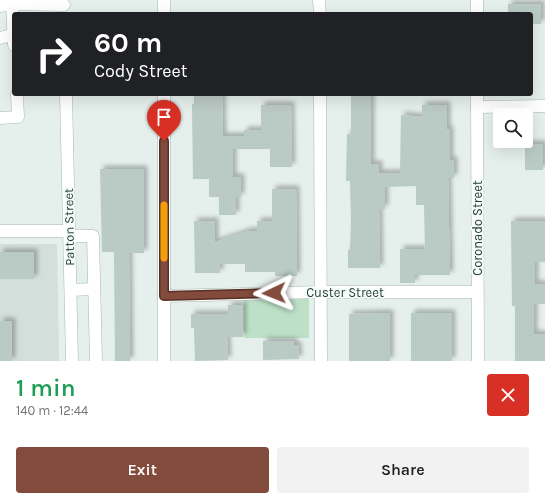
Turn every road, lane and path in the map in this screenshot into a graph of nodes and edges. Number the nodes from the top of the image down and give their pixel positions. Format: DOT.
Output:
graph roads {
  1 [pos="164,0"];
  2 [pos="320,0"];
  3 [pos="477,0"];
  4 [pos="12,4"];
  5 [pos="0,6"];
  6 [pos="64,6"];
  7 [pos="12,12"];
  8 [pos="164,12"];
  9 [pos="320,12"];
  10 [pos="477,12"];
  11 [pos="0,38"];
  12 [pos="12,40"];
  13 [pos="17,96"];
  14 [pos="66,96"];
  15 [pos="164,96"];
  16 [pos="320,96"];
  17 [pos="477,96"];
  18 [pos="545,106"];
  19 [pos="477,107"];
  20 [pos="0,118"];
  21 [pos="0,230"];
  22 [pos="70,233"];
  23 [pos="94,289"];
  24 [pos="71,290"];
  25 [pos="321,292"];
  26 [pos="478,292"];
  27 [pos="164,296"];
  28 [pos="72,361"];
  29 [pos="96,361"];
  30 [pos="164,361"];
  31 [pos="321,361"];
  32 [pos="478,361"];
  1 -- 8 [label="street"];
  2 -- 9 [label="street"];
  3 -- 10 [label="street"];
  4 -- 5 [label="street"];
  4 -- 6 [label="street"];
  4 -- 7 [label="street"];
  11 -- 12 [label="street"];
  13 -- 20 [label="street"];
  14 -- 22 [label="street, Patton Street"];
  15 -- 27 [label="street"];
  16 -- 25 [label="street"];
  17 -- 19 [label="street, Coronado Street"];
  18 -- 19 [label="street"];
  19 -- 26 [label="street, Coronado Street"];
  21 -- 22 [label="street"];
  22 -- 23 [label="street"];
  22 -- 24 [label="street, Patton Street"];
  23 -- 24 [label="street"];
  23 -- 29 [label="street"];
  24 -- 28 [label="street, Patton Street"];
  25 -- 26 [label="street, Custer Street"];
  25 -- 27 [label="street, Custer Street"];
  25 -- 31 [label="street"];
  26 -- 32 [label="street, Coronado Street"];
  27 -- 30 [label="street"];
}
